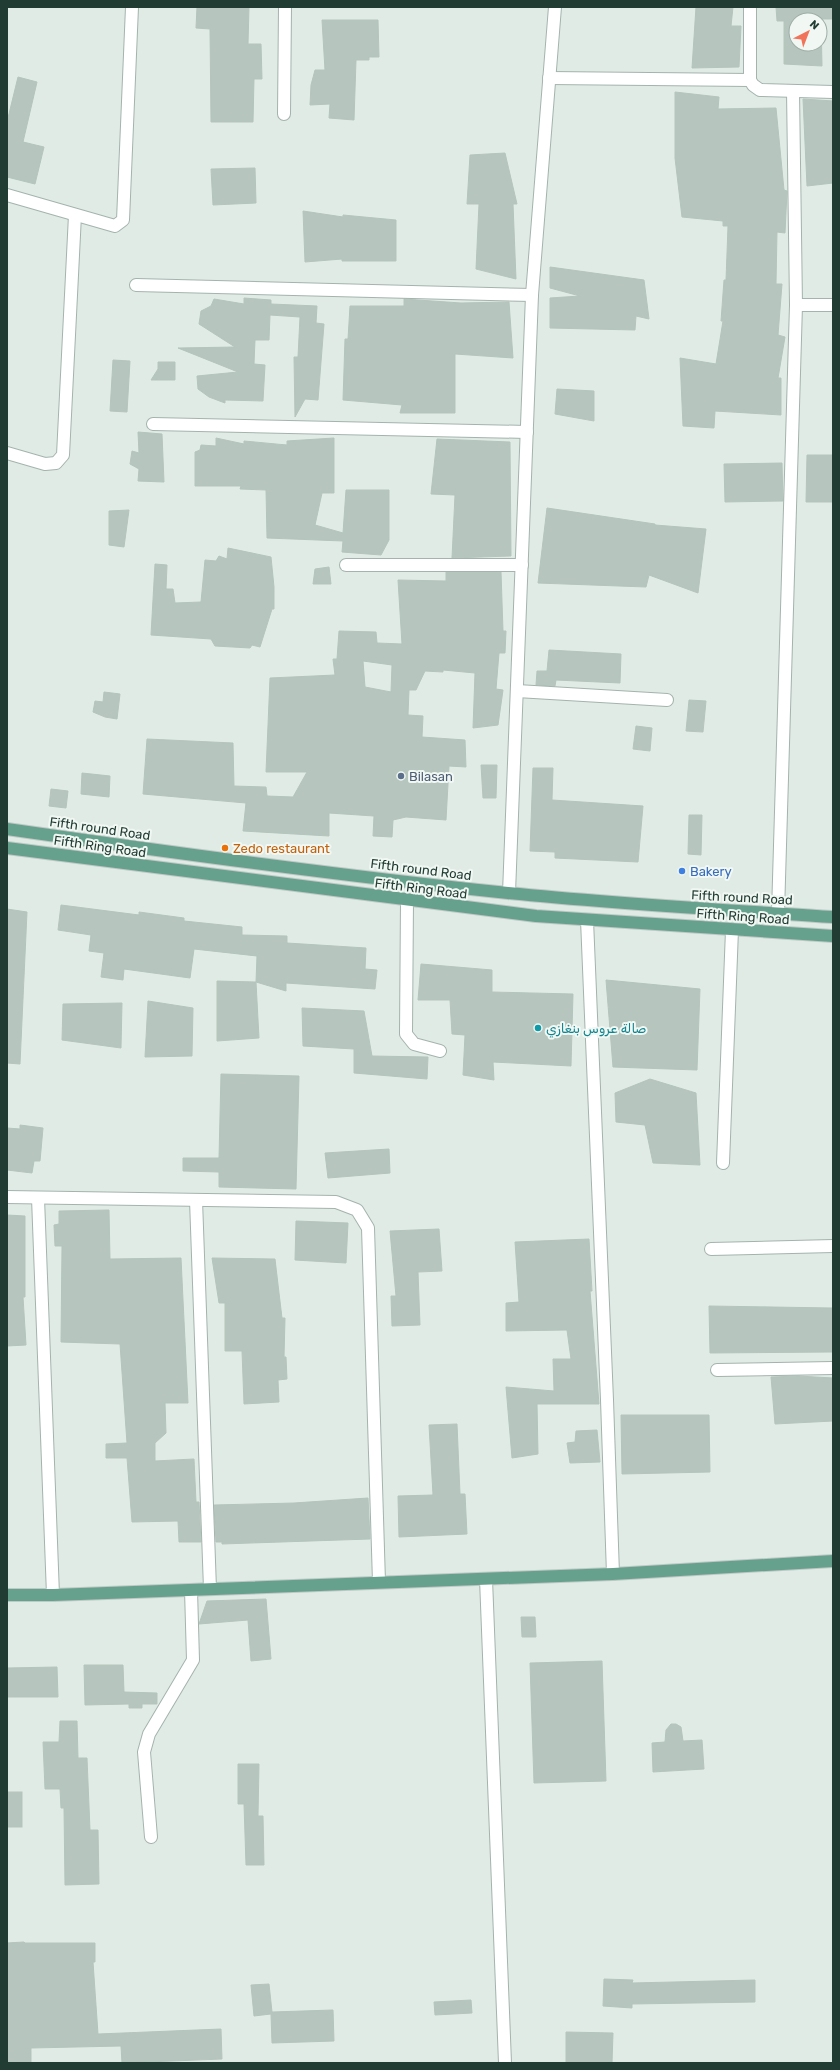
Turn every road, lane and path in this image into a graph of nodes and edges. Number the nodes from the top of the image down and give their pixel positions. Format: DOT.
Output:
graph roads {
  1 [pos="132,7"];
  2 [pos="285,7"];
  3 [pos="555,7"];
  4 [pos="750,7"];
  5 [pos="549,78"];
  6 [pos="750,80"];
  7 [pos="793,92"];
  8 [pos="833,92"];
  9 [pos="284,114"];
  10 [pos="7,195"];
  11 [pos="75,215"];
  12 [pos="136,285"];
  13 [pos="532,295"];
  14 [pos="796,305"];
  15 [pos="833,305"];
  16 [pos="153,424"];
  17 [pos="527,432"];
  18 [pos="7,453"];
  19 [pos="346,565"];
  20 [pos="522,566"];
  21 [pos="517,691"];
  22 [pos="667,700"];
  23 [pos="7,829"];
  24 [pos="7,848"];
  25 [pos="509,893"];
  26 [pos="407,901"];
  27 [pos="778,913"];
  28 [pos="833,917"];
  29 [pos="587,920"];
  30 [pos="732,930"];
  31 [pos="833,936"];
  32 [pos="440,1051"];
  33 [pos="723,1163"];
  34 [pos="7,1197"];
  35 [pos="38,1198"];
  36 [pos="196,1200"];
  37 [pos="833,1246"];
  38 [pos="711,1248"];
  39 [pos="833,1368"];
  40 [pos="717,1370"];
  41 [pos="833,1561"];
  42 [pos="613,1574"];
  43 [pos="486,1579"];
  44 [pos="379,1582"];
  45 [pos="210,1589"];
  46 [pos="191,1590"];
  47 [pos="7,1594"];
  48 [pos="53,1595"];
  49 [pos="151,1837"];
  50 [pos="505,2063"];
  1 -- 11 [label="street"];
  2 -- 9 [label="street"];
  3 -- 5 [label="street"];
  4 -- 6 [label="street"];
  5 -- 6 [label="street"];
  5 -- 13 [label="street"];
  6 -- 7 [label="street"];
  7 -- 8 [label="street"];
  7 -- 14 [label="street"];
  10 -- 11 [label="street"];
  11 -- 18 [label="street"];
  12 -- 13 [label="street"];
  13 -- 17 [label="street"];
  14 -- 15 [label="street"];
  14 -- 27 [label="street"];
  16 -- 17 [label="street"];
  17 -- 20 [label="street"];
  19 -- 20 [label="street"];
  20 -- 21 [label="street"];
  21 -- 22 [label="street"];
  21 -- 25 [label="street"];
  23 -- 25 [label="main road, Fifth round Road"];
  24 -- 26 [label="main road, Fifth Ring Road"];
  25 -- 27 [label="main road, Fifth round Road"];
  26 -- 29 [label="main road, Fifth Ring Road"];
  26 -- 32 [label="street"];
  27 -- 28 [label="main road, Fifth round Road"];
  29 -- 30 [label="main road, Fifth Ring Road"];
  29 -- 42 [label="street"];
  30 -- 31 [label="main road, Fifth Ring Road"];
  30 -- 33 [label="street"];
  34 -- 35 [label="street"];
  35 -- 36 [label="street"];
  35 -- 48 [label="street"];
  36 -- 44 [label="street"];
  36 -- 45 [label="street"];
  37 -- 38 [label="street"];
  39 -- 40 [label="street"];
  41 -- 42 [label="main road"];
  42 -- 43 [label="main road"];
  43 -- 44 [label="main road"];
  43 -- 50 [label="street"];
  44 -- 45 [label="main road"];
  45 -- 46 [label="main road"];
  46 -- 48 [label="main road"];
  46 -- 49 [label="street"];
  47 -- 48 [label="main road"];
}
